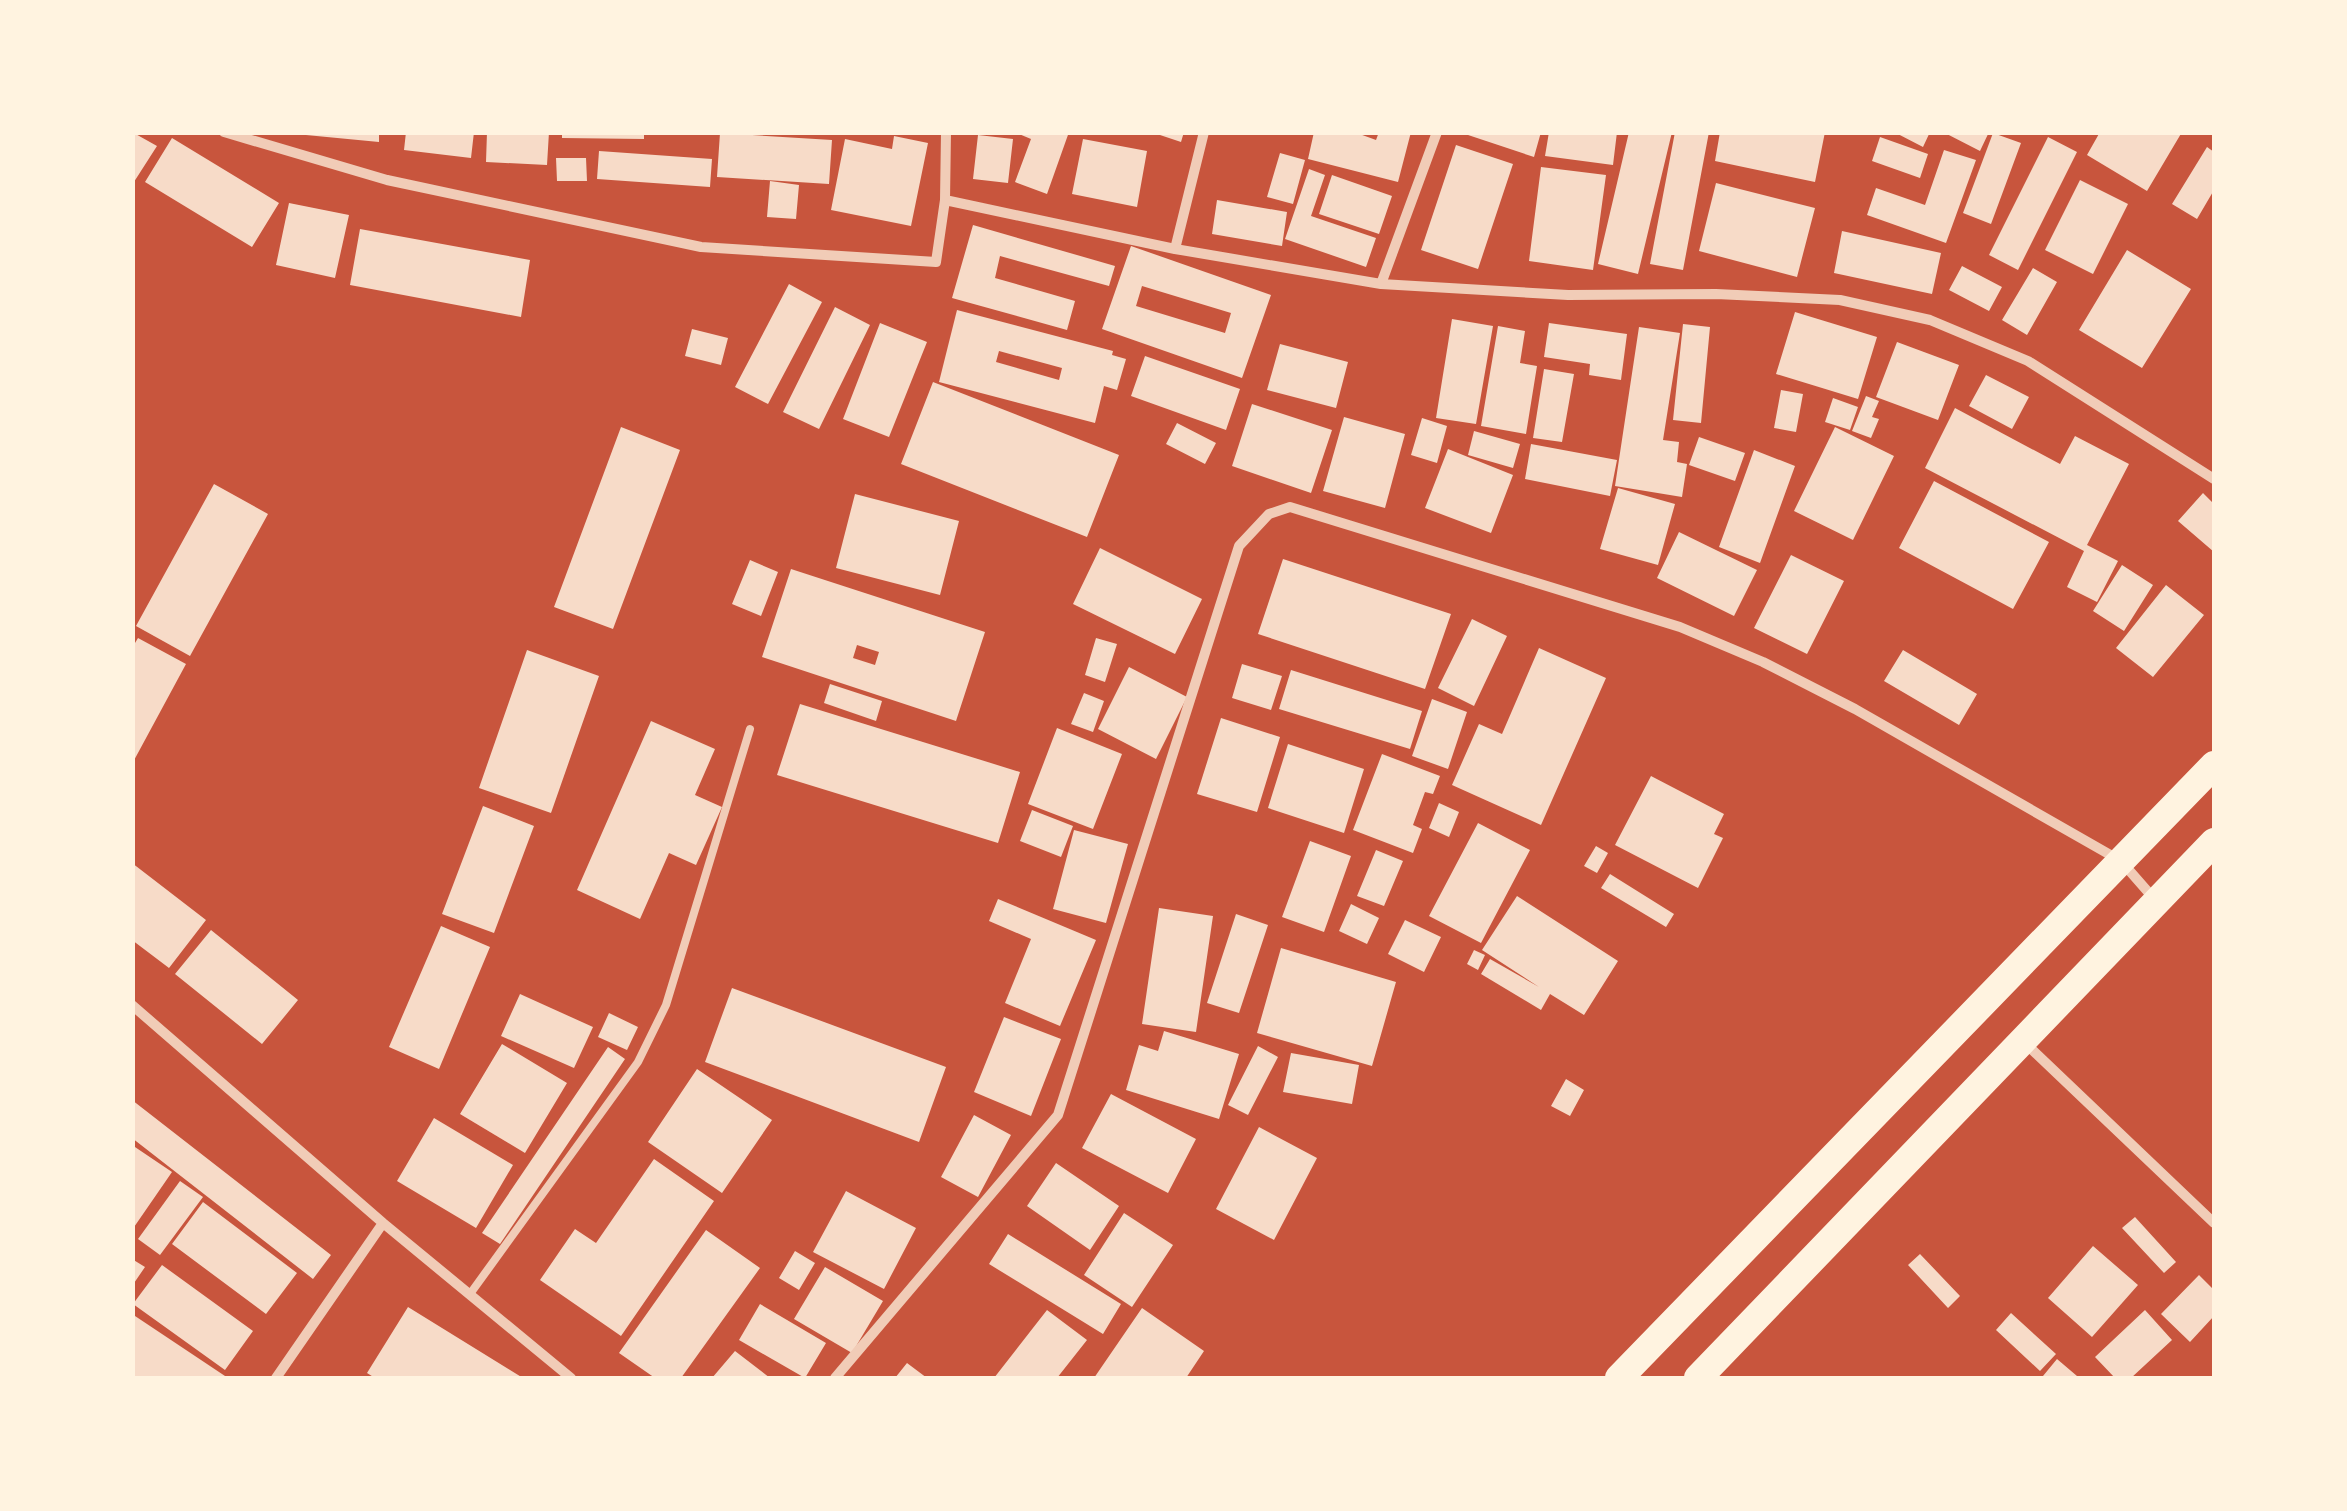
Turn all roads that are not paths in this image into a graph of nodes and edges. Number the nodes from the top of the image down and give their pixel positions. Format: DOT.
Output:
graph roads {
  1 [pos="946,132"];
  2 [pos="1204,132"];
  3 [pos="1436,132"];
  4 [pos="229,133"];
  5 [pos="944,200"];
  6 [pos="1175,249"];
  7 [pos="1381,284"];
  8 [pos="2214,479"];
  9 [pos="750,729"];
  10 [pos="2214,764"];
  11 [pos="2214,842"];
  12 [pos="2121,861"];
  13 [pos="2157,901"];
  14 [pos="132,1005"];
  15 [pos="2022,1040"];
  16 [pos="383,1223"];
  17 [pos="2214,1223"];
  18 [pos="470,1294"];
  19 [pos="276,1378"];
  20 [pos="571,1378"];
  21 [pos="835,1378"];
  22 [pos="1619,1378"];
  23 [pos="1698,1378"];
  1 -- 5 [label="street"];
  2 -- 6 [label="street"];
  3 -- 7 [label="street"];
  4 -- 5 [label="street"];
  5 -- 6 [label="street"];
  6 -- 7 [label="street"];
  7 -- 8 [label="street"];
  9 -- 18 [label="lane"];
  10 -- 12 [label="highway"];
  11 -- 13 [label="highway"];
  12 -- 13 [label="street"];
  12 -- 21 [label="street"];
  12 -- 22 [label="highway"];
  13 -- 15 [label="highway"];
  14 -- 16 [label="street"];
  15 -- 17 [label="street"];
  15 -- 23 [label="highway"];
  16 -- 18 [label="street"];
  16 -- 19 [label="street"];
  18 -- 20 [label="street"];
}
